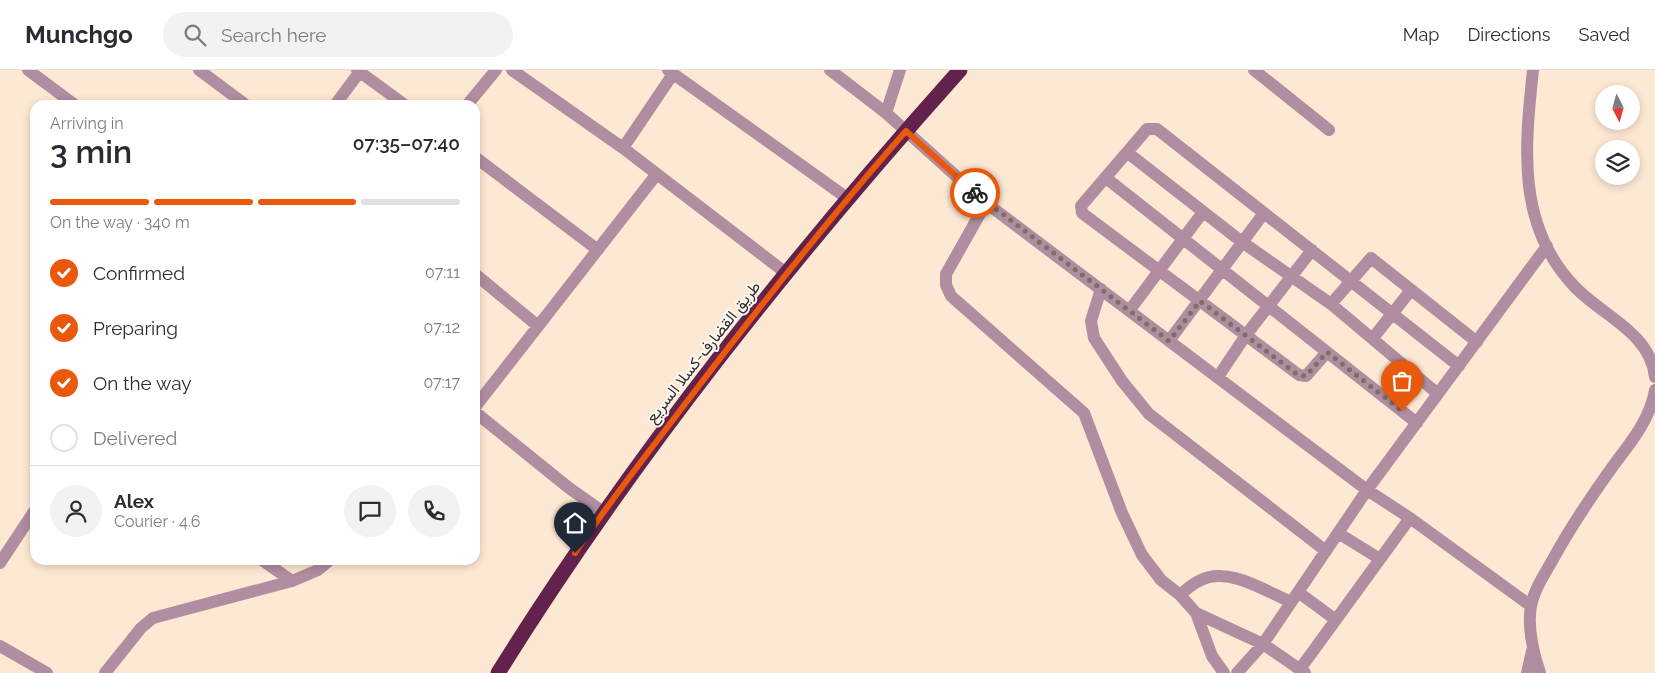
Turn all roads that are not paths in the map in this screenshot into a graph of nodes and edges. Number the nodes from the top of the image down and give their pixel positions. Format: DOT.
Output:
graph roads {
  1 [pos="28,70"];
  2 [pos="199,70"];
  3 [pos="496,70"];
  4 [pos="512,70"];
  5 [pos="830,70"];
  6 [pos="900,70"];
  7 [pos="960,70"];
  8 [pos="1254,70"];
  9 [pos="1533,70"];
  10 [pos="359,71"];
  11 [pos="671,72"];
  12 [pos="68,100"];
  13 [pos="239,100"];
  14 [pos="339,100"];
  15 [pos="397,100"];
  16 [pos="472,100"];
  17 [pos="886,113"];
  18 [pos="1329,130"];
  19 [pos="906,131"];
  20 [pos="623,148"];
  21 [pos="1128,153"];
  22 [pos="480,161"];
  23 [pos="656,175"];
  24 [pos="1106,178"];
  25 [pos="847,198"];
  26 [pos="986,203"];
  27 [pos="1203,212"];
  28 [pos="1264,213"];
  29 [pos="1182,239"];
  30 [pos="1242,242"];
  31 [pos="1547,246"];
  32 [pos="598,250"];
  33 [pos="1312,250"];
  34 [pos="1221,270"];
  35 [pos="1159,271"];
  36 [pos="786,273"];
  37 [pos="1291,276"];
  38 [pos="480,278"];
  39 [pos="1351,281"];
  40 [pos="1101,289"];
  41 [pos="1411,290"];
  42 [pos="1200,301"];
  43 [pos="1331,304"];
  44 [pos="1268,306"];
  45 [pos="1129,311"];
  46 [pos="1393,314"];
  47 [pos="538,326"];
  48 [pos="1246,336"];
  49 [pos="1374,338"];
  50 [pos="1169,341"];
  51 [pos="1477,342"];
  52 [pos="1327,352"];
  53 [pos="1459,366"];
  54 [pos="1218,377"];
  55 [pos="1655,377"];
  56 [pos="1655,390"];
  57 [pos="1438,394"];
  58 [pos="480,401"];
  59 [pos="480,416"];
  60 [pos="1417,423"];
  61 [pos="1367,490"];
  62 [pos="603,512"];
  63 [pos="30,518"];
  64 [pos="1410,518"];
  65 [pos="1338,532"];
  66 [pos="1326,551"];
  67 [pos="1380,560"];
  68 [pos="0,563"];
  69 [pos="269,565"];
  70 [pos="324,565"];
  71 [pos="292,581"];
  72 [pos="1180,595"];
  73 [pos="1295,597"];
  74 [pos="1531,606"];
  75 [pos="1196,613"];
  76 [pos="1336,620"];
  77 [pos="1263,644"];
  78 [pos="2,651"];
  79 [pos="1532,651"];
  80 [pos="1303,671"];
  81 [pos="47,673"];
  82 [pos="105,673"];
  83 [pos="498,673"];
  84 [pos="1224,673"];
  85 [pos="1237,673"];
  86 [pos="1527,673"];
  87 [pos="1540,673"];
  1 -- 12 [label="street"];
  2 -- 13 [label="street"];
  3 -- 16 [label="street"];
  4 -- 20 [label="street"];
  5 -- 17 [label="street"];
  6 -- 17 [label="street"];
  7 -- 19 [label="highway, طريق القضارف-كسلا السريع"];
  8 -- 18 [label="street"];
  9 -- 31 [label="street"];
  10 -- 14 [label="street"];
  10 -- 15 [label="street"];
  11 -- 20 [label="street"];
  11 -- 25 [label="street"];
  17 -- 19 [label="street"];
  19 -- 25 [label="highway, طريق القضارف-كسلا السريع"];
  19 -- 26 [label="street"];
  20 -- 23 [label="street"];
  21 -- 24 [label="street"];
  21 -- 27 [label="street"];
  21 -- 28 [label="street"];
  22 -- 32 [label="street"];
  23 -- 32 [label="street"];
  23 -- 36 [label="street"];
  24 -- 29 [label="street"];
  24 -- 35 [label="street"];
  25 -- 36 [label="highway, طريق القضارف-كسلا السريع"];
  26 -- 40 [label="street"];
  26 -- 72 [label="street"];
  27 -- 29 [label="street"];
  27 -- 30 [label="street"];
  28 -- 30 [label="street"];
  28 -- 33 [label="street"];
  29 -- 34 [label="street"];
  29 -- 35 [label="street"];
  30 -- 34 [label="street"];
  30 -- 37 [label="street"];
  31 -- 51 [label="street"];
  31 -- 55 [label="street"];
  32 -- 47 [label="street"];
  33 -- 37 [label="street"];
  33 -- 39 [label="street"];
  34 -- 42 [label="street"];
  34 -- 44 [label="street"];
  35 -- 42 [label="street"];
  35 -- 45 [label="street"];
  36 -- 62 [label="highway, طريق القضارف-كسلا السريع"];
  37 -- 43 [label="street"];
  37 -- 44 [label="street"];
  38 -- 47 [label="street"];
  39 -- 41 [label="street"];
  39 -- 43 [label="street"];
  39 -- 46 [label="street"];
  40 -- 45 [label="street"];
  40 -- 66 [label="street"];
  41 -- 46 [label="street"];
  41 -- 51 [label="street"];
  42 -- 48 [label="street"];
  42 -- 50 [label="street"];
  43 -- 49 [label="street"];
  44 -- 48 [label="street"];
  44 -- 52 [label="street"];
  45 -- 50 [label="street"];
  46 -- 49 [label="street"];
  46 -- 53 [label="street"];
  47 -- 58 [label="street"];
  48 -- 52 [label="street"];
  48 -- 54 [label="street"];
  49 -- 57 [label="street"];
  50 -- 54 [label="street"];
  51 -- 53 [label="street"];
  52 -- 60 [label="street"];
  53 -- 57 [label="street"];
  54 -- 61 [label="street"];
  56 -- 74 [label="street"];
  57 -- 60 [label="street"];
  59 -- 62 [label="street"];
  60 -- 61 [label="street"];
  61 -- 64 [label="street"];
  61 -- 65 [label="street"];
  62 -- 83 [label="highway, طريق القضارف-كسلا السريع"];
  63 -- 68 [label="street"];
  64 -- 67 [label="street"];
  64 -- 74 [label="street"];
  65 -- 66 [label="street"];
  65 -- 67 [label="street"];
  66 -- 73 [label="street"];
  67 -- 76 [label="street"];
  69 -- 71 [label="street"];
  70 -- 71 [label="street"];
  71 -- 82 [label="street"];
  72 -- 73 [label="street"];
  72 -- 75 [label="street"];
  73 -- 76 [label="street"];
  73 -- 77 [label="street"];
  74 -- 79 [label="street"];
  75 -- 77 [label="street"];
  75 -- 84 [label="street"];
  76 -- 80 [label="street"];
  77 -- 80 [label="street"];
  77 -- 85 [label="street"];
  78 -- 81 [label="street"];
  79 -- 86 [label="street"];
  79 -- 87 [label="street"];
}
